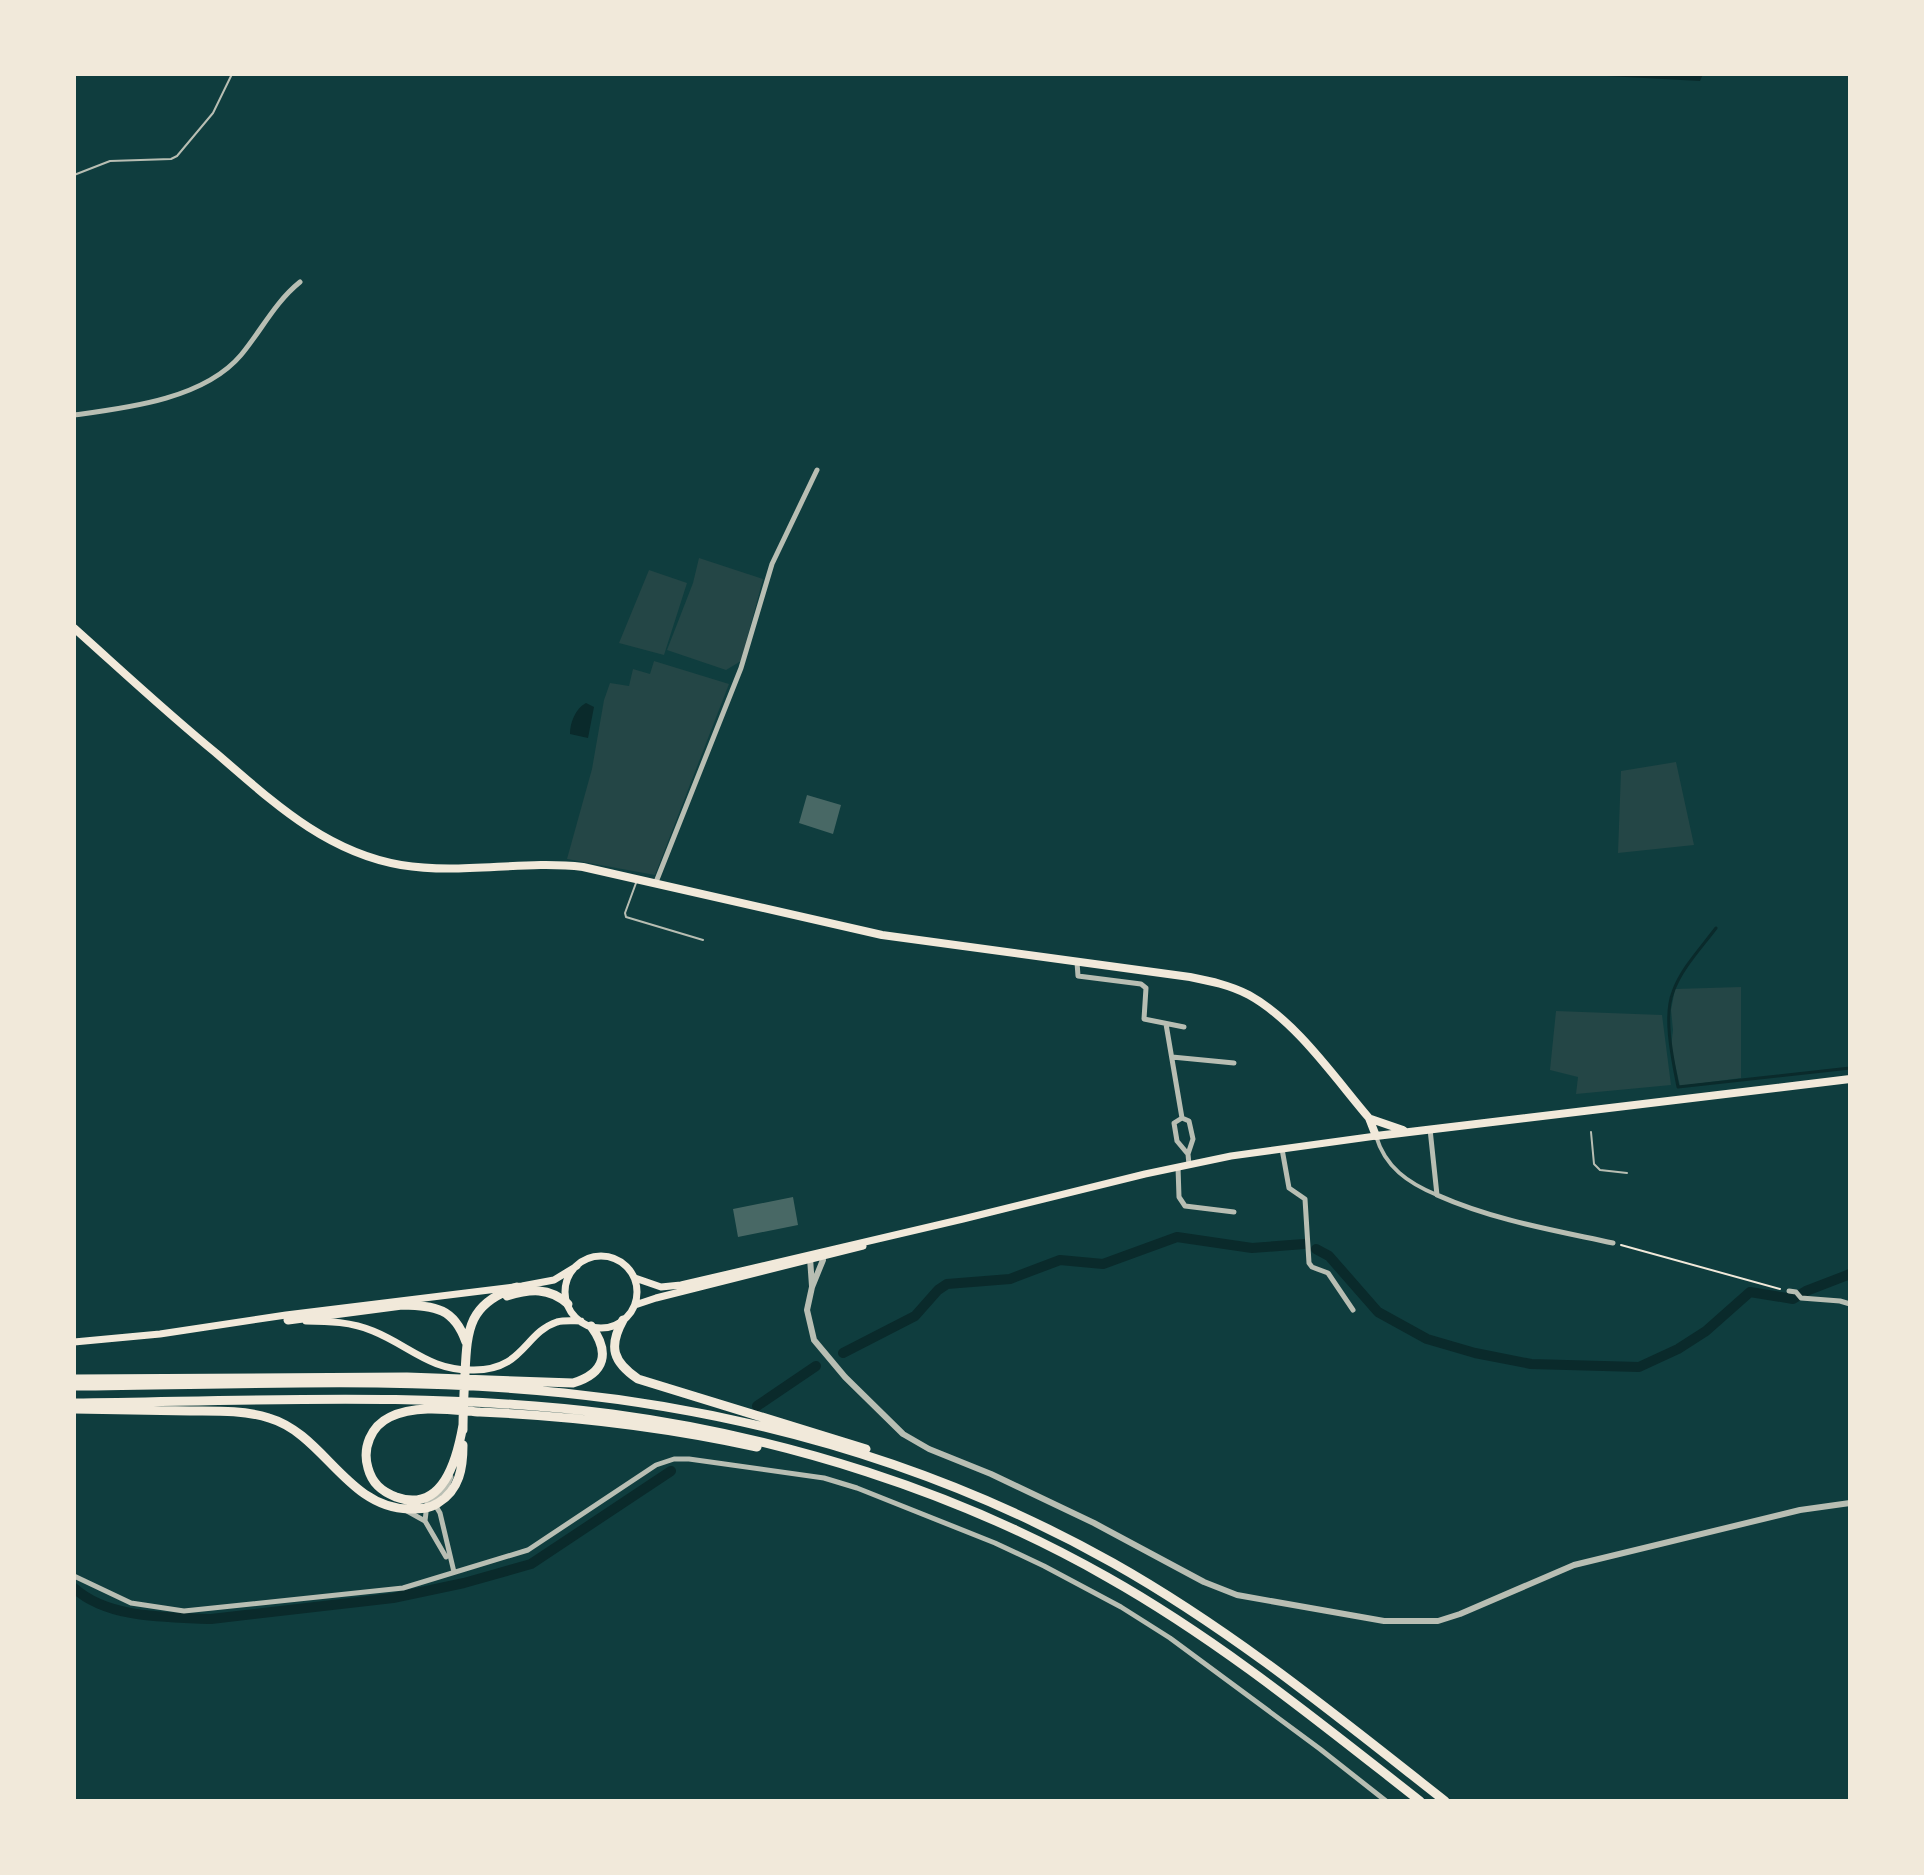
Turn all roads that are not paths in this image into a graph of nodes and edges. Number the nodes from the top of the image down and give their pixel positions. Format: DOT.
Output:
graph roads {
  1 [pos="232,74"];
  2 [pos="74,175"];
  3 [pos="300,282"];
  4 [pos="74,415"];
  5 [pos="817,470"];
  6 [pos="74,628"];
  7 [pos="637,878"];
  8 [pos="656,882"];
  9 [pos="703,940"];
  10 [pos="1077,962"];
  11 [pos="1166,1024"];
  12 [pos="1184,1027"];
  13 [pos="1172,1057"];
  14 [pos="1234,1063"];
  15 [pos="1850,1079"];
  16 [pos="1182,1118"];
  17 [pos="1369,1118"];
  18 [pos="1430,1128"];
  19 [pos="1408,1131"];
  20 [pos="1591,1132"];
  21 [pos="1376,1136"];
  22 [pos="1282,1148"];
  23 [pos="1188,1154"];
  24 [pos="1189,1165"];
  25 [pos="1178,1167"];
  26 [pos="1627,1173"];
  27 [pos="1437,1195"];
  28 [pos="1234,1212"];
  29 [pos="946,1223"];
  30 [pos="1613,1243"];
  31 [pos="840,1247"];
  32 [pos="820,1256"];
  33 [pos="808,1258"];
  34 [pos="577,1266"];
  35 [pos="635,1278"];
  36 [pos="517,1287"];
  37 [pos="812,1287"];
  38 [pos="1795,1293"];
  39 [pos="568,1304"];
  40 [pos="1850,1304"];
  41 [pos="635,1305"];
  42 [pos="1353,1310"];
  43 [pos="288,1320"];
  44 [pos="623,1320"];
  45 [pos="586,1324"];
  46 [pos="220,1325"];
  47 [pos="74,1342"];
  48 [pos="466,1342"];
  49 [pos="74,1379"];
  50 [pos="74,1386"];
  51 [pos="74,1403"];
  52 [pos="74,1409"];
  53 [pos="463,1423"];
  54 [pos="834,1462"];
  55 [pos="913,1470"];
  56 [pos="429,1503"];
  57 [pos="1850,1503"];
  58 [pos="404,1509"];
  59 [pos="425,1521"];
  60 [pos="454,1572"];
  61 [pos="74,1576"];
  62 [pos="1386,1801"];
  63 [pos="1420,1801"];
  64 [pos="1445,1801"];
  1 -- 2 [label="lane"];
  3 -- 4 [label="street"];
  5 -- 8 [label="street"];
  6 -- 7 [label="main road"];
  7 -- 8 [label="main road"];
  7 -- 9 [label="lane"];
  8 -- 10 [label="main road"];
  10 -- 11 [label="street"];
  10 -- 17 [label="main road"];
  11 -- 12 [label="street"];
  11 -- 13 [label="street"];
  13 -- 14 [label="street"];
  13 -- 16 [label="street"];
  15 -- 18 [label="main road"];
  16 -- 23 [label="street"];
  16 -- 23 [label="street"];
  17 -- 19 [label="main road"];
  17 -- 21 [label="main road"];
  18 -- 19 [label="main road"];
  18 -- 27 [label="street"];
  19 -- 21 [label="main road"];
  20 -- 26 [label="lane"];
  21 -- 22 [label="main road"];
  21 -- 27 [label="street"];
  22 -- 24 [label="main road"];
  22 -- 42 [label="street"];
  23 -- 24 [label="street"];
  24 -- 25 [label="main road"];
  25 -- 28 [label="street"];
  25 -- 29 [label="main road"];
  27 -- 30 [label="street"];
  29 -- 31 [label="main road"];
  29 -- 32 [label="main road"];
  31 -- 32 [label="street"];
  31 -- 33 [label="main road"];
  32 -- 33 [label="main road"];
  32 -- 37 [label="street"];
  33 -- 35 [label="main road"];
  33 -- 37 [label="street"];
  33 -- 41 [label="main road"];
  34 -- 35 [label="main road"];
  34 -- 36 [label="main road"];
  34 -- 39 [label="main road"];
  35 -- 41 [label="main road"];
  36 -- 46 [label="main road"];
  36 -- 48 [label="highway"];
  37 -- 57 [label="street"];
  38 -- 40 [label="street"];
  39 -- 45 [label="main road"];
  39 -- 48 [label="highway"];
  41 -- 44 [label="main road"];
  43 -- 45 [label="main road"];
  43 -- 46 [label="main road"];
  43 -- 48 [label="highway"];
  44 -- 45 [label="main road"];
  44 -- 55 [label="highway"];
  45 -- 49 [label="highway"];
  46 -- 47 [label="main road"];
  48 -- 53 [label="highway"];
  50 -- 55 [label="highway"];
  51 -- 54 [label="highway"];
  52 -- 58 [label="highway"];
  53 -- 56 [label="highway"];
  53 -- 56 [label="highway"];
  54 -- 56 [label="highway"];
  54 -- 63 [label="highway"];
  55 -- 64 [label="highway"];
  56 -- 58 [label="highway"];
  56 -- 59 [label="street"];
  56 -- 60 [label="street"];
  58 -- 59 [label="street"];
  59 -- 60 [label="street"];
  60 -- 61 [label="street"];
  60 -- 62 [label="street"];
}
